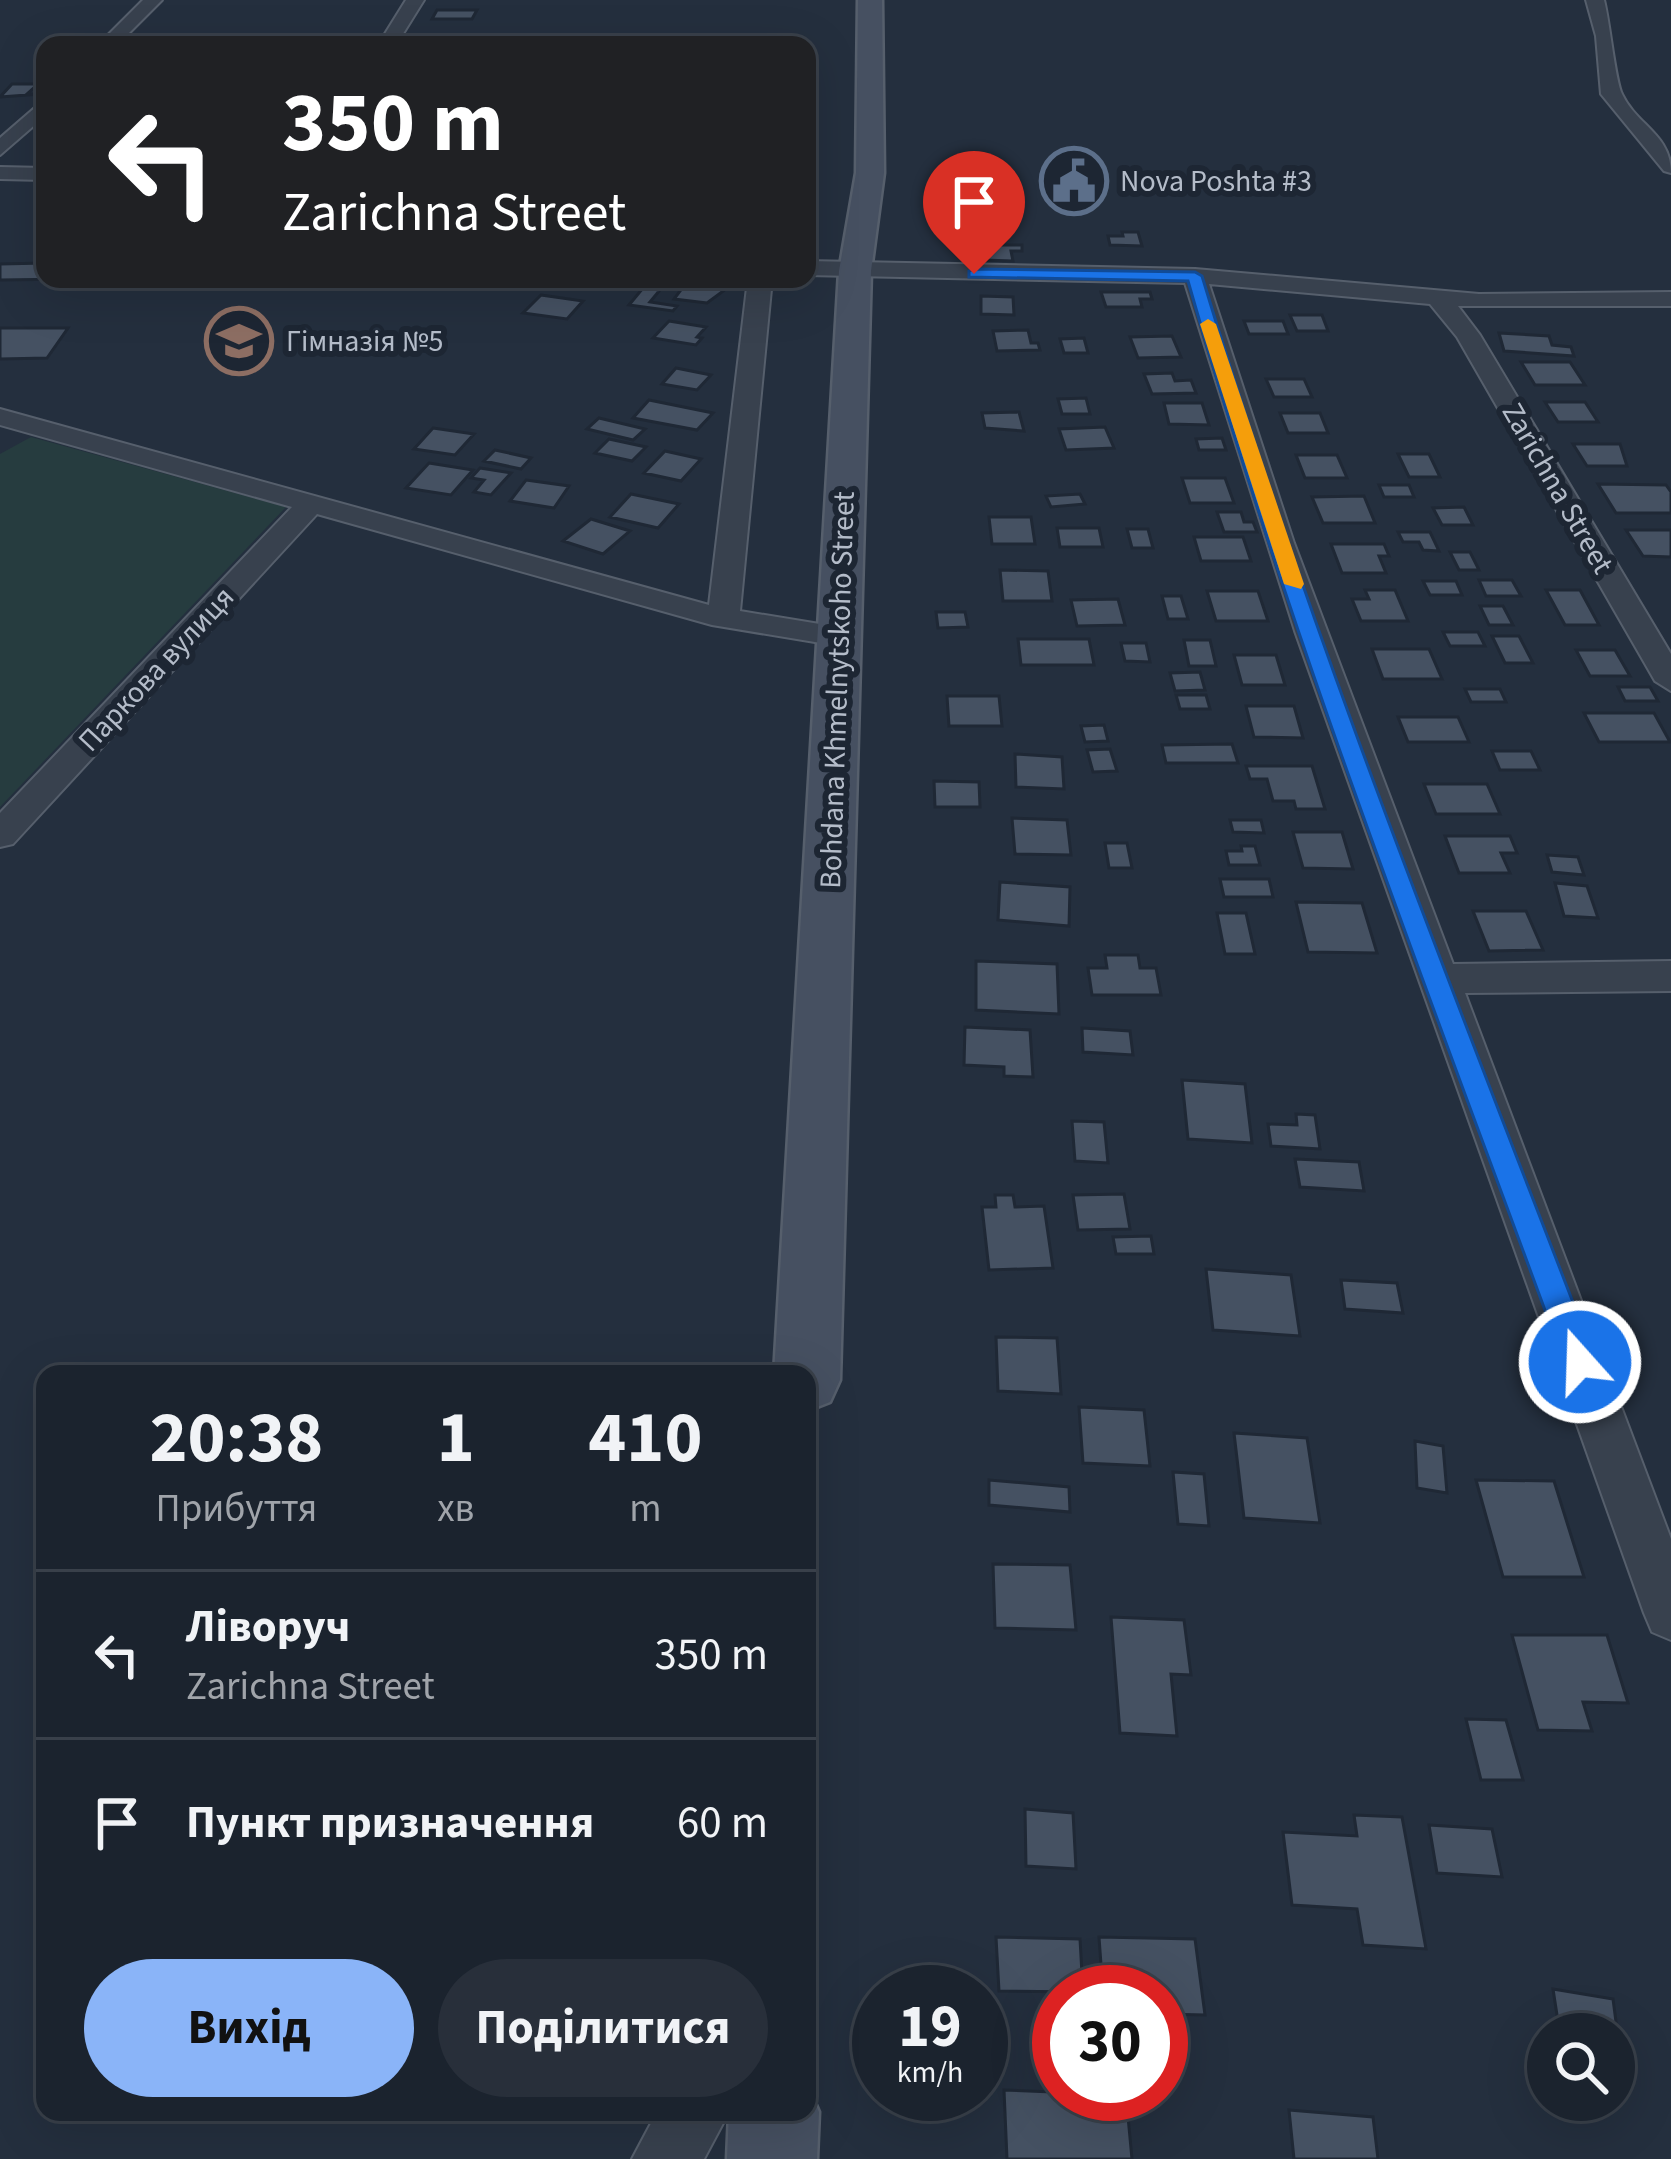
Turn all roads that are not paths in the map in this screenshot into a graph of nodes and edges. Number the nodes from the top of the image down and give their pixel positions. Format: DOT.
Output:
graph roads {
  1 [pos="153,0"];
  2 [pos="415,0"];
  3 [pos="870,0"];
  4 [pos="1595,0"];
  5 [pos="116,36"];
  6 [pos="393,36"];
  7 [pos="36,114"];
  8 [pos="0,148"];
  9 [pos="1671,167"];
  10 [pos="0,173"];
  11 [pos="36,174"];
  12 [pos="816,269"];
  13 [pos="855,271"];
  14 [pos="1195,276"];
  15 [pos="759,288"];
  16 [pos="1439,299"];
  17 [pos="1671,299"];
  18 [pos="6,423"];
  19 [pos="312,503"];
  20 [pos="723,617"];
  21 [pos="839,636"];
  22 [pos="1671,681"];
  23 [pos="0,835"];
  24 [pos="1671,976"];
  25 [pos="1439,979"];
  26 [pos="808,1365"];
  27 [pos="1671,1613"];
  28 [pos="691,2121"];
  29 [pos="774,2121"];
  30 [pos="665,2159"];
  31 [pos="772,2159"];
  1 -- 5 [label="street"];
  2 -- 6 [label="street"];
  3 -- 13 [label="main road, Bohdana Khmelnytskoho Street"];
  4 -- 9 [label="street"];
  7 -- 8 [label="street"];
  10 -- 11 [label="street"];
  12 -- 13 [label="street"];
  13 -- 14 [label="street"];
  13 -- 21 [label="main road, Bohdana Khmelnytskoho Street"];
  14 -- 16 [label="street"];
  14 -- 25 [label="street"];
  15 -- 20 [label="street"];
  16 -- 17 [label="street"];
  16 -- 22 [label="street, Zarichna Street"];
  18 -- 19 [label="street"];
  19 -- 20 [label="street"];
  19 -- 23 [label="street, Паркова вулиця"];
  20 -- 21 [label="street"];
  21 -- 26 [label="main road, Bohdana Khmelnytskoho Street"];
  24 -- 25 [label="street"];
  25 -- 27 [label="street"];
  28 -- 30 [label="street"];
  29 -- 31 [label="main road"];
}
